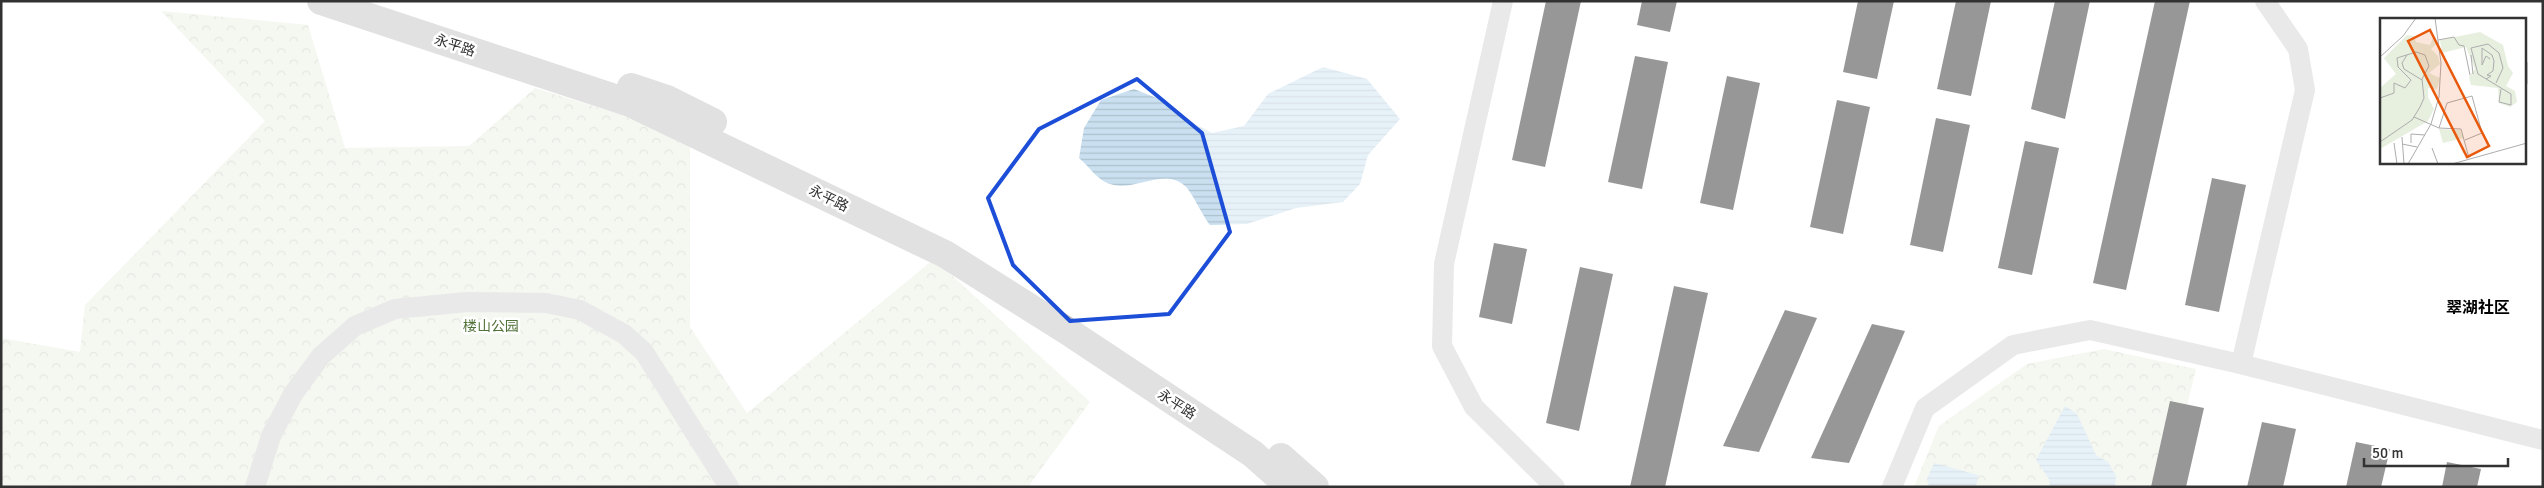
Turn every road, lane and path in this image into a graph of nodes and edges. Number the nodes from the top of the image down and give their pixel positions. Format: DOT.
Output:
graph roads {
  1 [pos="321,1"];
  2 [pos="373,1"];
  3 [pos="1504,1"];
  4 [pos="2265,1"];
  5 [pos="2241,364"];
  6 [pos="2543,440"];
  7 [pos="254,487"];
  8 [pos="729,487"];
  9 [pos="1290,487"];
  10 [pos="1315,487"];
  11 [pos="1555,487"];
  12 [pos="1892,487"];
  1 -- 9 [label="main road, 永平路"];
  2 -- 10 [label="main road, 永平路"];
  3 -- 11 [label="street"];
  4 -- 5 [label="street"];
  5 -- 6 [label="street"];
  5 -- 12 [label="street"];
  7 -- 8 [label="street"];
}
